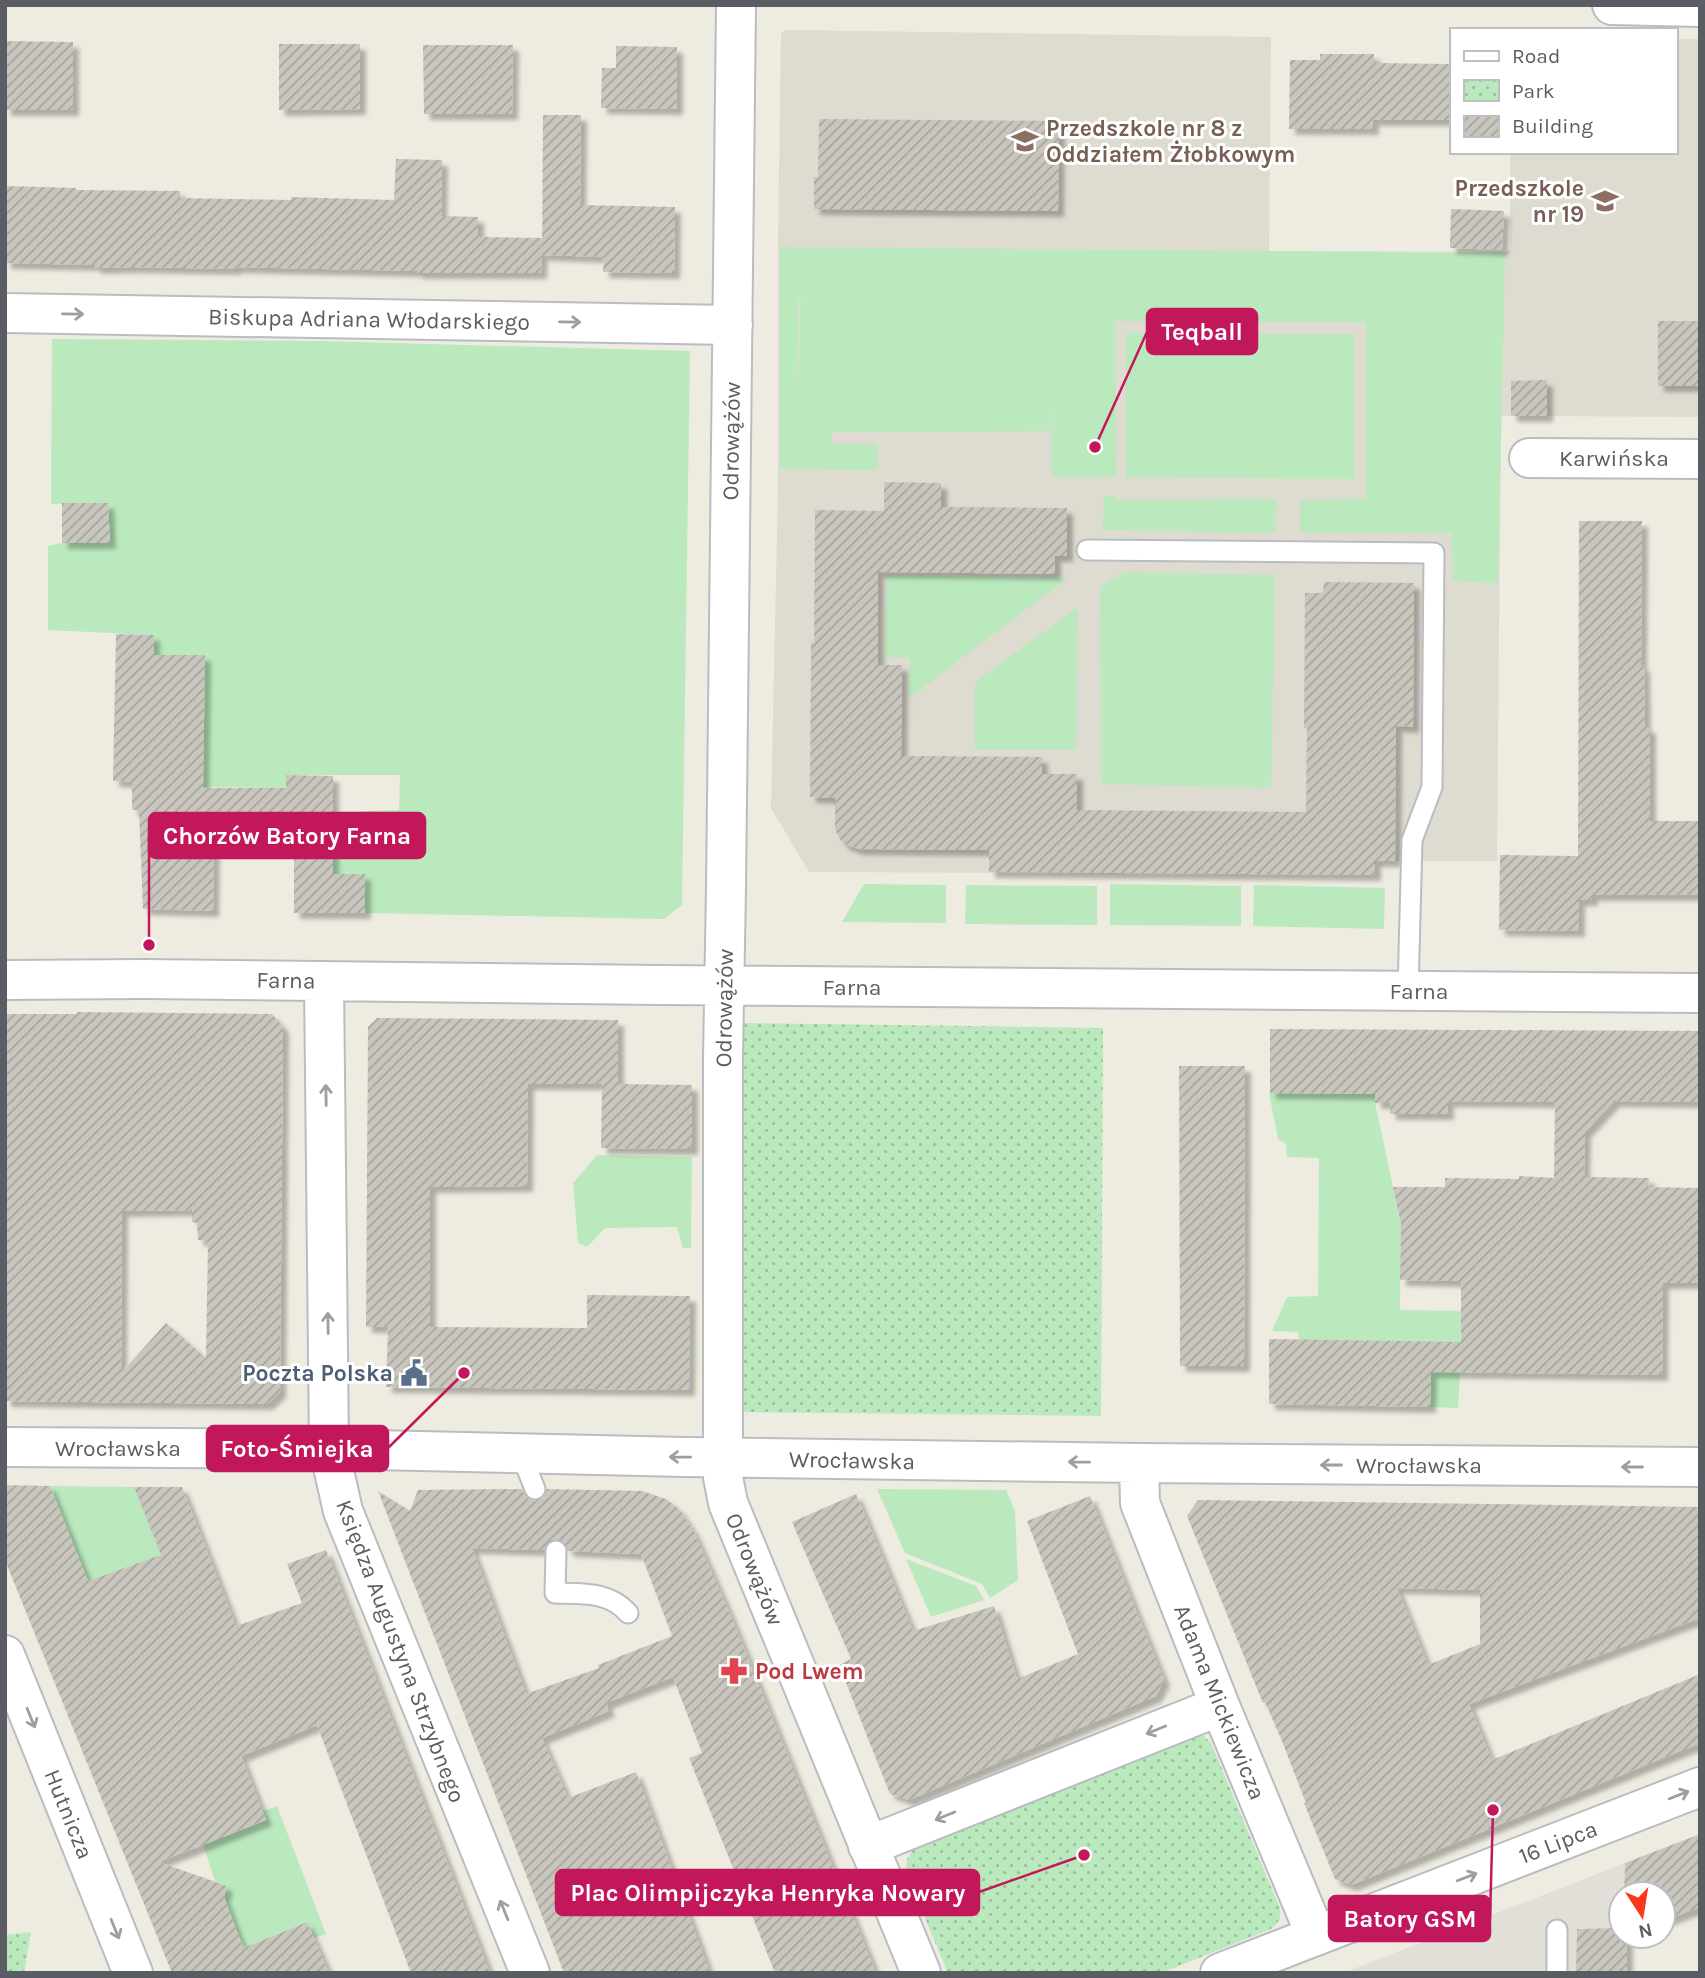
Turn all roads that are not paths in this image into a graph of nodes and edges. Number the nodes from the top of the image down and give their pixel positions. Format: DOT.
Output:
graph roads {
  1 [pos="736,5"];
  2 [pos="1612,5"];
  3 [pos="1700,7"];
  4 [pos="5,313"];
  5 [pos="733,325"];
  6 [pos="1529,458"];
  7 [pos="1700,459"];
  8 [pos="1087,550"];
  9 [pos="5,980"];
  10 [pos="324,981"];
  11 [pos="725,985"];
  12 [pos="1408,991"];
  13 [pos="1700,993"];
  14 [pos="5,1447"];
  15 [pos="330,1449"];
  16 [pos="521,1454"];
  17 [pos="722,1458"];
  18 [pos="1139,1463"];
  19 [pos="1700,1467"];
  20 [pos="535,1489"];
  21 [pos="556,1551"];
  22 [pos="628,1613"];
  23 [pos="5,1655"];
  24 [pos="1220,1706"];
  25 [pos="1700,1787"];
  26 [pos="869,1846"];
  27 [pos="1557,1930"];
  28 [pos="1316,1936"];
  29 [pos="1278,1962"];
  30 [pos="133,1973"];
  31 [pos="530,1973"];
  32 [pos="921,1973"];
  33 [pos="1220,1973"];
  34 [pos="1557,1973"];
  1 -- 5 [label="street, Odrowążów"];
  2 -- 3 [label="street"];
  4 -- 5 [label="street, Biskupa Adriana Włodarskiego, one-way"];
  5 -- 11 [label="street, Odrowążów"];
  6 -- 7 [label="street, Karwińska"];
  8 -- 12 [label="lane"];
  9 -- 10 [label="street, Farna"];
  10 -- 11 [label="street, Farna"];
  15 -- 10 [label="street, Księdza Augustyna Strzybnego, one-way"];
  11 -- 12 [label="street, Farna"];
  11 -- 17 [label="street, Odrowążów"];
  12 -- 13 [label="street, Farna"];
  14 -- 15 [label="street, Wrocławska"];
  15 -- 16 [label="street, Wrocławska"];
  31 -- 15 [label="street, Księdza Augustyna Strzybnego, one-way"];
  17 -- 16 [label="street, Wrocławska, one-way"];
  16 -- 20 [label="lane"];
  18 -- 17 [label="street, Wrocławska, one-way"];
  17 -- 26 [label="street, Odrowążów"];
  19 -- 18 [label="street, Wrocławska, one-way"];
  18 -- 24 [label="street, Adama Mickiewicza"];
  21 -- 22 [label="lane"];
  23 -- 30 [label="street, Hutnicza, one-way"];
  24 -- 26 [label="street, one-way"];
  24 -- 28 [label="street, Adama Mickiewicza"];
  28 -- 25 [label="street, 16 Lipca, one-way"];
  26 -- 32 [label="street, Odrowążów"];
  27 -- 34 [label="lane"];
  28 -- 29 [label="street, 16 Lipca"];
  29 -- 33 [label="street, 16 Lipca"];
}
